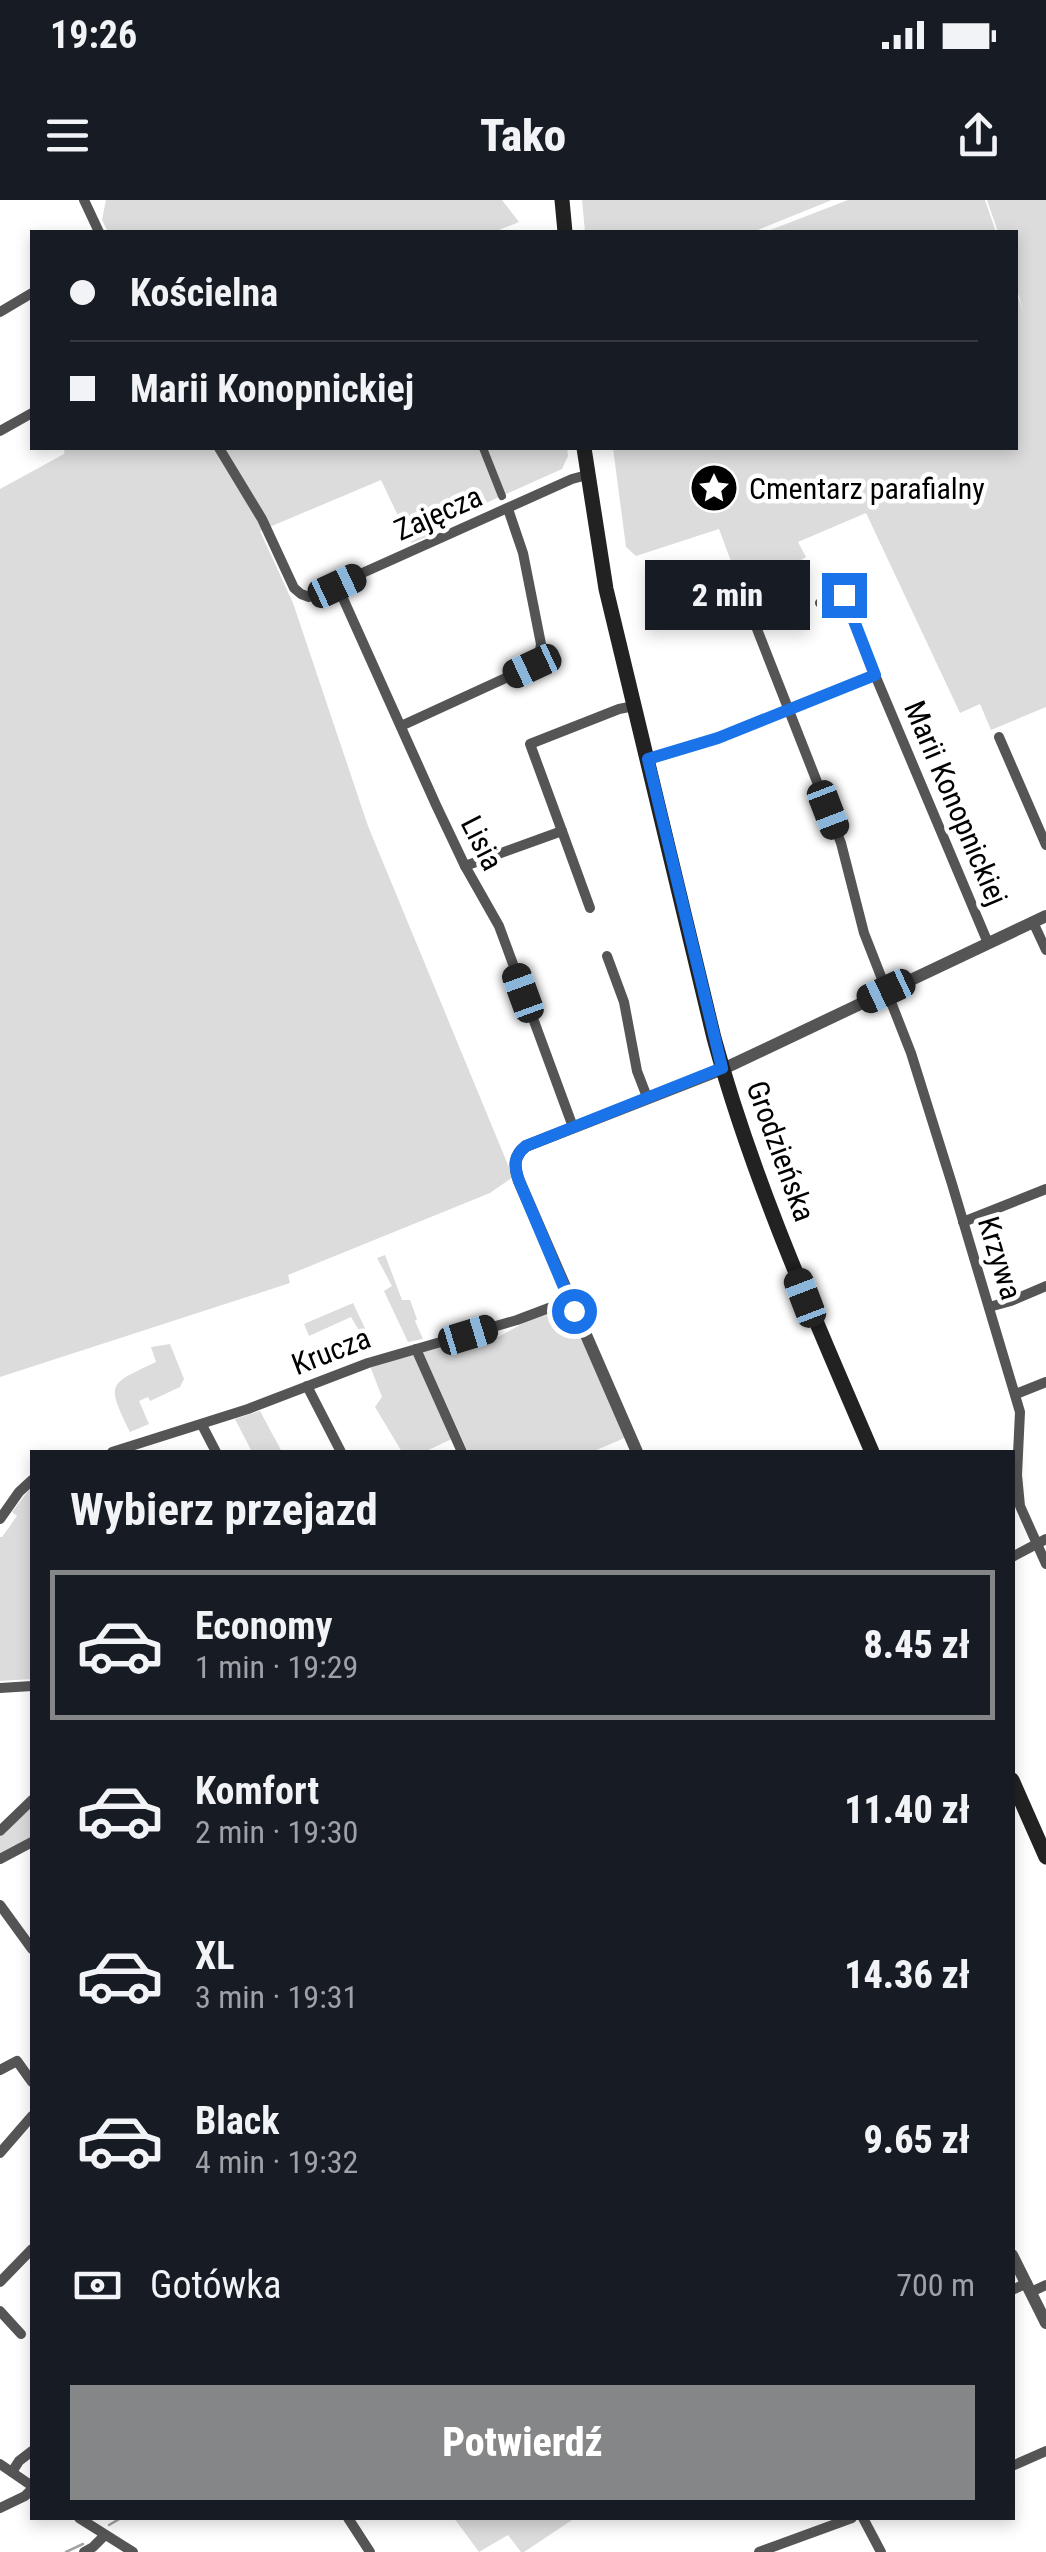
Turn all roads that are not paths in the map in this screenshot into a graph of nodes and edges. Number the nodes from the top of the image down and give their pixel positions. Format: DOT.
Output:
graph roads {
  1 [pos="84,200"];
  2 [pos="562,200"];
  3 [pos="98,230"];
  4 [pos="564,230"];
  5 [pos="30,294"];
  6 [pos="0,312"];
  7 [pos="30,414"];
  8 [pos="0,431"];
  9 [pos="220,450"];
  10 [pos="485,450"];
  11 [pos="584,450"];
  12 [pos="586,476"];
  13 [pos="502,496"];
  14 [pos="508,509"];
  15 [pos="337,586"];
  16 [pos="744,596"];
  17 [pos="820,603"];
  18 [pos="875,675"];
  19 [pos="634,706"];
  20 [pos="790,710"];
  21 [pos="402,726"];
  22 [pos="999,738"];
  23 [pos="648,759"];
  24 [pos="562,831"];
  25 [pos="1046,845"];
  26 [pos="464,866"];
  27 [pos="590,908"];
  28 [pos="1040,919"];
  29 [pos="988,943"];
  30 [pos="1046,950"];
  31 [pos="607,956"];
  32 [pos="886,991"];
  33 [pos="722,1068"];
  34 [pos="647,1097"];
  35 [pos="573,1127"];
  36 [pos="1046,1189"];
  37 [pos="963,1222"];
  38 [pos="1046,1286"];
  39 [pos="570,1300"];
  40 [pos="989,1307"];
  41 [pos="416,1349"];
  42 [pos="1046,1382"];
  43 [pos="308,1386"];
  44 [pos="1016,1394"];
  45 [pos="202,1424"];
  46 [pos="118,1450"];
  47 [pos="215,1450"];
  48 [pos="340,1450"];
  49 [pos="461,1450"];
  50 [pos="636,1450"];
  51 [pos="871,1450"];
  52 [pos="30,1482"];
  53 [pos="0,1518"];
  54 [pos="1041,1542"];
  55 [pos="1015,1555"];
  56 [pos="1046,1564"];
  57 [pos="30,1686"];
  58 [pos="0,1688"];
  59 [pos="1015,1787"];
  60 [pos="30,1802"];
  61 [pos="0,1830"];
  62 [pos="30,1843"];
  63 [pos="1046,1857"];
  64 [pos="0,1859"];
  65 [pos="0,1906"];
  66 [pos="30,1946"];
  67 [pos="0,2070"];
  68 [pos="30,2079"];
  69 [pos="30,2118"];
  70 [pos="0,2153"];
  71 [pos="30,2251"];
  72 [pos="1015,2261"];
  73 [pos="0,2282"];
  74 [pos="1046,2285"];
  75 [pos="1029,2288"];
  76 [pos="1015,2290"];
  77 [pos="0,2311"];
  78 [pos="1046,2322"];
  79 [pos="21,2334"];
  80 [pos="1046,2452"];
  81 [pos="30,2453"];
  82 [pos="0,2464"];
  83 [pos="1015,2465"];
  84 [pos="12,2472"];
  85 [pos="30,2486"];
  86 [pos="30,2490"];
  87 [pos="0,2508"];
  88 [pos="82,2520"];
  89 [pos="349,2520"];
  90 [pos="837,2520"];
  91 [pos="865,2520"];
  92 [pos="105,2535"];
  93 [pos="84,2552"];
  94 [pos="133,2552"];
  95 [pos="370,2552"];
  96 [pos="759,2552"];
  97 [pos="881,2552"];
  1 -- 3 [label="street"];
  2 -- 4 [label="main road"];
  5 -- 6 [label="street"];
  7 -- 8 [label="street"];
  9 -- 15 [label="street, Zajęcza"];
  10 -- 13 [label="street"];
  11 -- 12 [label="main road, Grodzieńska"];
  12 -- 14 [label="street, Zajęcza"];
  12 -- 19 [label="main road, Grodzieńska"];
  14 -- 15 [label="street, Zajęcza"];
  14 -- 21 [label="street"];
  15 -- 21 [label="street, Lisia"];
  16 -- 20 [label="street, Krzywa"];
  17 -- 18 [label="street, Marii Konopnickiej"];
  18 -- 20 [label="street"];
  18 -- 29 [label="street, Marii Konopnickiej"];
  19 -- 23 [label="main road, Grodzieńska"];
  19 -- 24 [label="street"];
  20 -- 23 [label="street"];
  20 -- 32 [label="street, Krzywa"];
  21 -- 26 [label="street, Lisia"];
  22 -- 25 [label="street"];
  23 -- 33 [label="main road, Grodzieńska"];
  24 -- 26 [label="street"];
  24 -- 27 [label="street"];
  26 -- 35 [label="street, Lisia"];
  28 -- 29 [label="street"];
  28 -- 30 [label="street"];
  29 -- 32 [label="street"];
  31 -- 34 [label="street"];
  32 -- 33 [label="street"];
  32 -- 37 [label="street, Krzywa"];
  33 -- 34 [label="street"];
  33 -- 51 [label="main road, Grodzieńska"];
  34 -- 35 [label="street"];
  35 -- 39 [label="street"];
  36 -- 37 [label="street"];
  37 -- 40 [label="street, Krzywa"];
  38 -- 40 [label="street"];
  39 -- 41 [label="street, Krucza"];
  39 -- 50 [label="street"];
  40 -- 44 [label="street, Krzywa"];
  41 -- 43 [label="street, Krucza"];
  41 -- 49 [label="street"];
  42 -- 44 [label="street"];
  43 -- 45 [label="street, Krucza"];
  43 -- 48 [label="street"];
  44 -- 54 [label="street, Krzywa"];
  45 -- 46 [label="street, Krucza"];
  45 -- 47 [label="street"];
  52 -- 53 [label="street"];
  54 -- 55 [label="street"];
  54 -- 56 [label="street, Krzywa"];
  57 -- 58 [label="street"];
  59 -- 63 [label="main road"];
  60 -- 61 [label="street"];
  62 -- 64 [label="street"];
  65 -- 66 [label="street"];
  67 -- 68 [label="street"];
  69 -- 70 [label="street"];
  71 -- 73 [label="street"];
  72 -- 75 [label="street"];
  74 -- 75 [label="street"];
  75 -- 76 [label="street"];
  75 -- 78 [label="street"];
  77 -- 79 [label="street"];
  80 -- 83 [label="street"];
  81 -- 84 [label="street"];
  82 -- 84 [label="street"];
  84 -- 85 [label="street"];
  86 -- 87 [label="street"];
  88 -- 92 [label="street"];
  89 -- 95 [label="street"];
  90 -- 96 [label="street"];
  91 -- 97 [label="street"];
  92 -- 93 [label="street"];
  92 -- 94 [label="street"];
}
